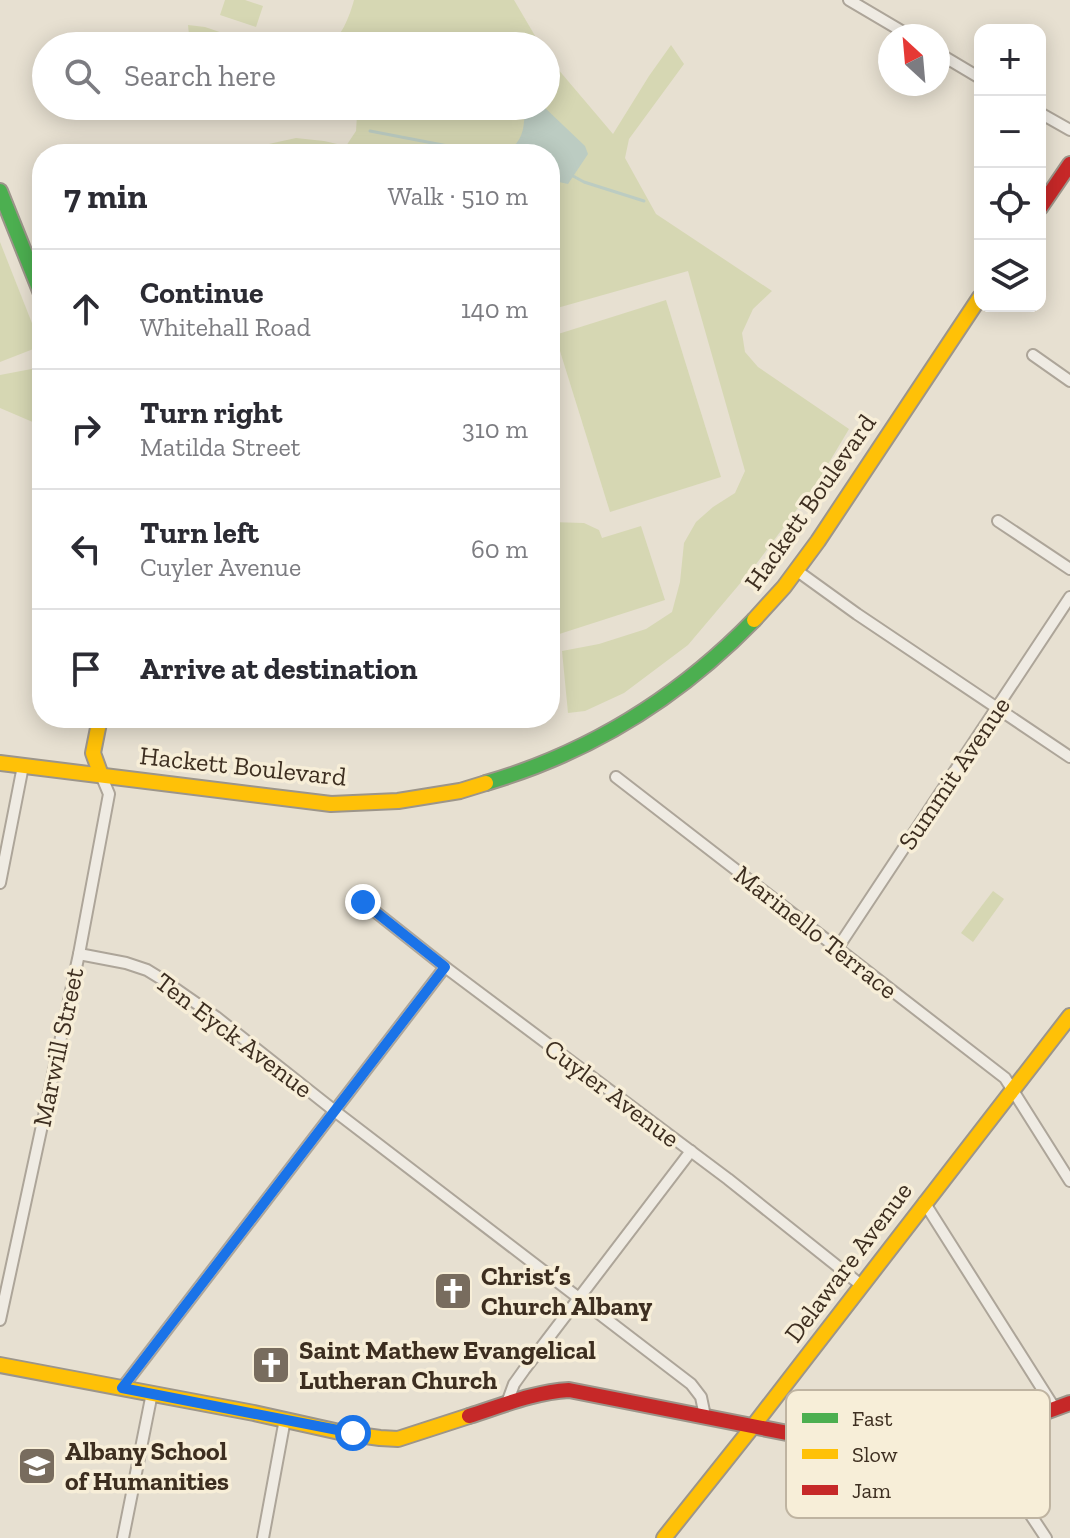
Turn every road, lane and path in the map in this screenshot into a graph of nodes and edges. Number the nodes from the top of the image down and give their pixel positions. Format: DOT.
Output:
graph roads {
  1 [pos="849,0"];
  2 [pos="890,24"];
  3 [pos="950,60"];
  4 [pos="974,74"];
  5 [pos="1046,116"];
  6 [pos="1070,130"];
  7 [pos="1070,164"];
  8 [pos="0,191"];
  9 [pos="1046,199"];
  10 [pos="32,271"];
  11 [pos="974,306"];
  12 [pos="1033,355"];
  13 [pos="1070,381"];
  14 [pos="998,521"];
  15 [pos="1070,569"];
  16 [pos="796,570"];
  17 [pos="1070,597"];
  18 [pos="997,707"];
  19 [pos="98,728"];
  20 [pos="1070,757"];
  21 [pos="0,763"];
  22 [pos="23,766"];
  23 [pos="101,775"];
  24 [pos="616,777"];
  25 [pos="0,883"];
  26 [pos="363,902"];
  27 [pos="837,949"];
  28 [pos="79,954"];
  29 [pos="445,967"];
  30 [pos="1070,1016"];
  31 [pos="1013,1090"];
  32 [pos="336,1112"];
  33 [pos="691,1151"];
  34 [pos="1070,1181"];
  35 [pos="924,1202"];
  36 [pos="861,1285"];
  37 [pos="579,1296"];
  38 [pos="0,1320"];
  39 [pos="0,1365"];
  40 [pos="122,1388"];
  41 [pos="1043,1390"];
  42 [pos="152,1393"];
  43 [pos="1050,1401"];
  44 [pos="507,1403"];
  45 [pos="1070,1403"];
  46 [pos="1055,1409"];
  47 [pos="1050,1411"];
  48 [pos="705,1416"];
  49 [pos="285,1419"];
  50 [pos="754,1425"];
  51 [pos="786,1432"];
  52 [pos="1033,1518"];
  53 [pos="123,1538"];
  54 [pos="263,1538"];
  55 [pos="664,1538"];
  56 [pos="1046,1538"];
  1 -- 2 [label="street"];
  3 -- 4 [label="street"];
  5 -- 6 [label="street"];
  7 -- 9 [label="street"];
  8 -- 10 [label="street"];
  11 -- 16 [label="street, Hackett Boulevard"];
  12 -- 13 [label="street"];
  14 -- 15 [label="street"];
  16 -- 18 [label="street"];
  16 -- 23 [label="street, Hackett Boulevard"];
  17 -- 18 [label="street, Summit Avenue"];
  18 -- 20 [label="street"];
  18 -- 27 [label="street, Summit Avenue"];
  19 -- 23 [label="street"];
  21 -- 22 [label="street, Hackett Boulevard"];
  22 -- 23 [label="street, Hackett Boulevard"];
  22 -- 25 [label="street"];
  23 -- 28 [label="street, Marwill Street"];
  24 -- 27 [label="street, Marinello Terrace"];
  26 -- 29 [label="street, Cuyler Avenue"];
  27 -- 31 [label="street, Marinello Terrace"];
  28 -- 32 [label="street, Ten Eyck Avenue"];
  28 -- 38 [label="street, Marwill Street"];
  29 -- 32 [label="street"];
  29 -- 33 [label="street, Cuyler Avenue"];
  30 -- 31 [label="street, Delaware Avenue"];
  31 -- 34 [label="street, Marinello Terrace"];
  31 -- 35 [label="street, Delaware Avenue"];
  32 -- 37 [label="street, Ten Eyck Avenue"];
  32 -- 40 [label="street"];
  33 -- 36 [label="street, Cuyler Avenue"];
  33 -- 37 [label="street"];
  35 -- 36 [label="street, Delaware Avenue"];
  35 -- 41 [label="street"];
  36 -- 50 [label="street, Delaware Avenue"];
  37 -- 44 [label="street"];
  37 -- 48 [label="street, Ten Eyck Avenue"];
  39 -- 40 [label="street"];
  40 -- 42 [label="street"];
  42 -- 49 [label="street"];
  42 -- 53 [label="street"];
  43 -- 46 [label="street"];
  44 -- 48 [label="street"];
  44 -- 49 [label="street"];
  45 -- 46 [label="street"];
  46 -- 47 [label="street"];
  48 -- 50 [label="street"];
  49 -- 54 [label="street"];
  50 -- 51 [label="street"];
  50 -- 55 [label="street, Delaware Avenue"];
  52 -- 56 [label="street"];
}
